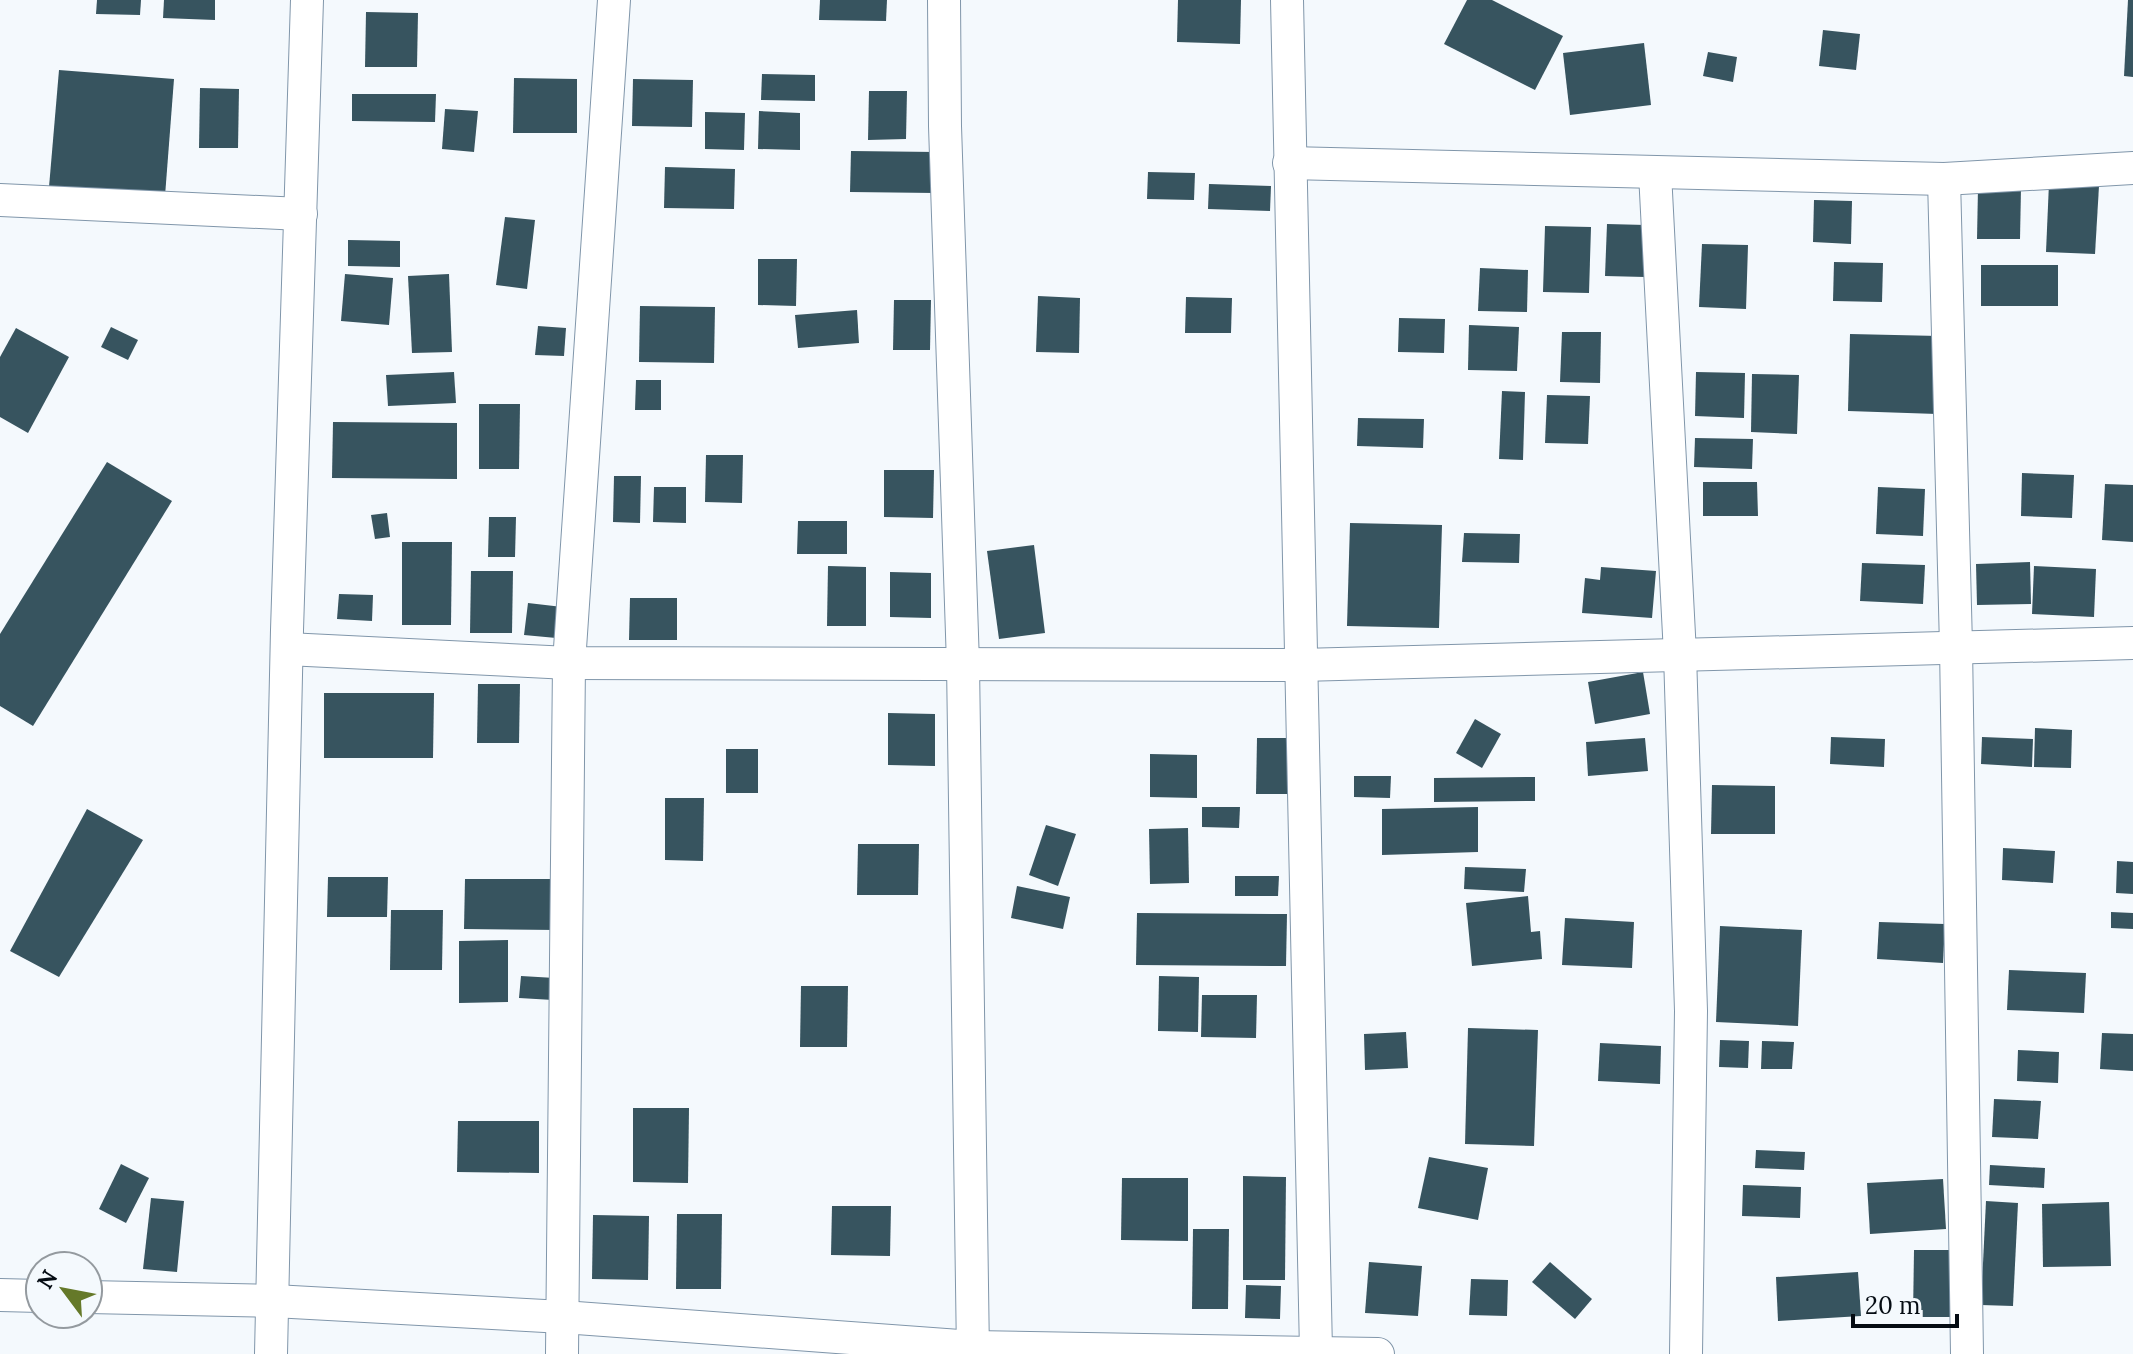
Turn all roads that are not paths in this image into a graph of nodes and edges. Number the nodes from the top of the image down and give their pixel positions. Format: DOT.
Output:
graph roads {
  1 [pos="307,0"];
  2 [pos="614,0"];
  3 [pos="944,0"];
  4 [pos="1287,0"];
  5 [pos="1289,163"];
  6 [pos="2133,168"];
  7 [pos="1655,173"];
  8 [pos="1944,179"];
  9 [pos="0,200"];
  10 [pos="301,214"];
  11 [pos="2133,643"];
  12 [pos="1956,646"];
  13 [pos="287,649"];
  14 [pos="1680,654"];
  15 [pos="569,663"];
  16 [pos="963,664"];
  17 [pos="1301,665"];
  18 [pos="0,1295"];
  19 [pos="24,1296"];
  20 [pos="104,1297"];
  21 [pos="274,1301"];
  22 [pos="563,1317"];
  23 [pos="973,1351"];
  24 [pos="1316,1351"];
  25 [pos="271,1354"];
  26 [pos="562,1354"];
  27 [pos="1378,1354"];
  28 [pos="1686,1354"];
  29 [pos="1967,1354"];
  1 -- 10 [label="street"];
  2 -- 15 [label="street"];
  3 -- 16 [label="street"];
  4 -- 5 [label="street"];
  5 -- 7 [label="street"];
  5 -- 17 [label="street"];
  6 -- 8 [label="street"];
  7 -- 8 [label="street"];
  7 -- 14 [label="street"];
  8 -- 12 [label="street"];
  9 -- 10 [label="street"];
  10 -- 13 [label="street"];
  11 -- 12 [label="street"];
  12 -- 14 [label="street"];
  12 -- 29 [label="street"];
  13 -- 15 [label="street"];
  13 -- 21 [label="street"];
  14 -- 17 [label="street"];
  14 -- 28 [label="street"];
  15 -- 16 [label="street"];
  15 -- 22 [label="street"];
  16 -- 17 [label="street"];
  16 -- 23 [label="street"];
  17 -- 24 [label="street"];
  18 -- 19 [label="street"];
  20 -- 21 [label="street"];
  21 -- 22 [label="street"];
  21 -- 25 [label="street"];
  22 -- 23 [label="street"];
  22 -- 26 [label="street"];
  23 -- 24 [label="street"];
  24 -- 27 [label="street"];
}
